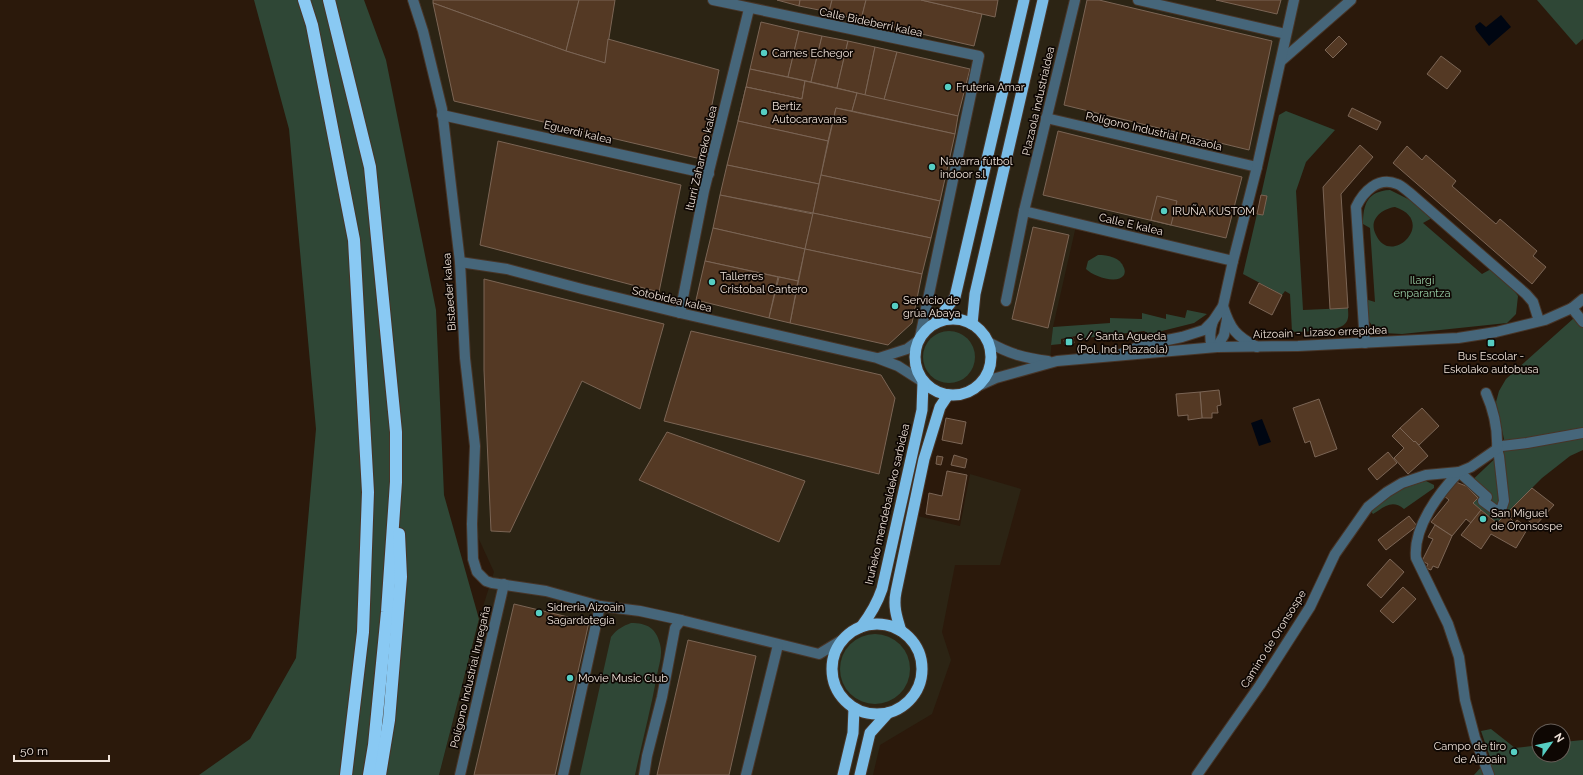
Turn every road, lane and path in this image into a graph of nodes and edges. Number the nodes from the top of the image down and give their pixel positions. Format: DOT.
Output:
graph roads {
  1 [pos="304,0"];
  2 [pos="328,0"];
  3 [pos="413,0"];
  4 [pos="713,0"];
  5 [pos="1024,0"];
  6 [pos="1043,0"];
  7 [pos="1075,0"];
  8 [pos="1138,0"];
  9 [pos="1294,0"];
  10 [pos="1351,0"];
  11 [pos="749,9"];
  12 [pos="1286,34"];
  13 [pos="1281,61"];
  14 [pos="442,115"];
  15 [pos="1046,118"];
  16 [pos="1257,167"];
  17 [pos="709,174"];
  18 [pos="1024,211"];
  19 [pos="1233,261"];
  20 [pos="460,262"];
  21 [pos="1583,299"];
  22 [pos="1006,301"];
  23 [pos="1223,306"];
  24 [pos="1572,308"];
  25 [pos="680,313"];
  26 [pos="1227,319"];
  27 [pos="1213,321"];
  28 [pos="1539,321"];
  29 [pos="936,322"];
  30 [pos="1583,322"];
  31 [pos="972,324"];
  32 [pos="919,339"];
  33 [pos="988,342"];
  34 [pos="1365,343"];
  35 [pos="1215,347"];
  36 [pos="1257,347"];
  37 [pos="1119,354"];
  38 [pos="880,358"];
  39 [pos="1050,362"];
  40 [pos="923,382"];
  41 [pos="976,387"];
  42 [pos="1486,393"];
  43 [pos="948,395"];
  44 [pos="1583,433"];
  45 [pos="1497,449"];
  46 [pos="1459,472"];
  47 [pos="396,482"];
  48 [pos="504,584"];
  49 [pos="600,606"];
  50 [pos="682,620"];
  51 [pos="861,627"];
  52 [pos="901,631"];
  53 [pos="842,640"];
  54 [pos="778,645"];
  55 [pos="854,708"];
  56 [pos="888,713"];
  57 [pos="346,775"];
  58 [pos="369,775"];
  59 [pos="380,775"];
  60 [pos="460,775"];
  61 [pos="563,775"];
  62 [pos="644,775"];
  63 [pos="746,775"];
  64 [pos="843,775"];
  65 [pos="860,775"];
  66 [pos="1197,775"];
  67 [pos="1489,775"];
  1 -- 57 [label="highway"];
  2 -- 47 [label="highway"];
  3 -- 14 [label="street, Bistaeder kalea"];
  4 -- 11 [label="street, Calle Bideberri kalea"];
  5 -- 29 [label="highway"];
  6 -- 31 [label="highway"];
  7 -- 15 [label="street, Plazaola industrialdea"];
  8 -- 12 [label="street"];
  9 -- 12 [label="street"];
  10 -- 13 [label="street"];
  11 -- 17 [label="street, Iturri Zaharreko kalea"];
  11 -- 32 [label="street, Calle Bideberri kalea"];
  12 -- 13 [label="street"];
  13 -- 16 [label="street"];
  14 -- 17 [label="street, Eguerdi kalea"];
  14 -- 20 [label="street, Bistaeder kalea"];
  15 -- 16 [label="street, Polígono Industrial Plazaola"];
  15 -- 18 [label="street, Plazaola industrialdea"];
  16 -- 19 [label="street"];
  17 -- 25 [label="street, Iturri Zaharreko kalea"];
  18 -- 19 [label="street, Calle E kalea"];
  18 -- 22 [label="street, Plazaola industrialdea"];
  19 -- 23 [label="street"];
  20 -- 25 [label="street, Sotobidea kalea"];
  20 -- 48 [label="street, Bistaeder kalea"];
  21 -- 24 [label="street, Aitzoain - Lizaso errepidea"];
  23 -- 26 [label="street"];
  23 -- 27 [label="street"];
  24 -- 28 [label="street, Aitzoain - Lizaso errepidea"];
  24 -- 30 [label="street"];
  25 -- 38 [label="street, Sotobidea kalea"];
  26 -- 35 [label="street"];
  26 -- 36 [label="street"];
  27 -- 35 [label="street"];
  27 -- 37 [label="street"];
  28 -- 34 [label="street, Aitzoain - Lizaso errepidea"];
  28 -- 34 [label="street"];
  29 -- 31 [label="highway"];
  29 -- 32 [label="highway"];
  31 -- 33 [label="highway"];
  32 -- 38 [label="street"];
  32 -- 40 [label="highway"];
  33 -- 39 [label="street"];
  33 -- 41 [label="highway"];
  34 -- 36 [label="street, Aitzoain - Lizaso errepidea"];
  35 -- 36 [label="street, Aitzoain - Lizaso errepidea"];
  35 -- 37 [label="street, Aitzoain - Lizaso errepidea"];
  37 -- 39 [label="street, Aitzoain - Lizaso errepidea"];
  38 -- 40 [label="street, Sotobidea kalea"];
  39 -- 41 [label="street"];
  40 -- 43 [label="highway"];
  40 -- 51 [label="highway, Iruñeko mendebaldeko sarbidea"];
  41 -- 43 [label="highway"];
  42 -- 45 [label="street"];
  43 -- 52 [label="highway"];
  44 -- 45 [label="street"];
  45 -- 46 [label="street"];
  45 -- 46 [label="street"];
  46 -- 66 [label="street, Camino de Oronsospe"];
  46 -- 67 [label="street"];
  47 -- 58 [label="highway"];
  47 -- 59 [label="highway"];
  48 -- 49 [label="street"];
  48 -- 60 [label="street, Polígono Industrial Iruregaña"];
  49 -- 50 [label="street"];
  49 -- 61 [label="street"];
  50 -- 54 [label="street"];
  50 -- 62 [label="street"];
  51 -- 52 [label="highway"];
  51 -- 53 [label="highway"];
  52 -- 56 [label="highway"];
  53 -- 54 [label="street"];
  53 -- 55 [label="highway"];
  54 -- 63 [label="street"];
  55 -- 56 [label="highway"];
  55 -- 64 [label="highway"];
  56 -- 65 [label="highway"];
}
